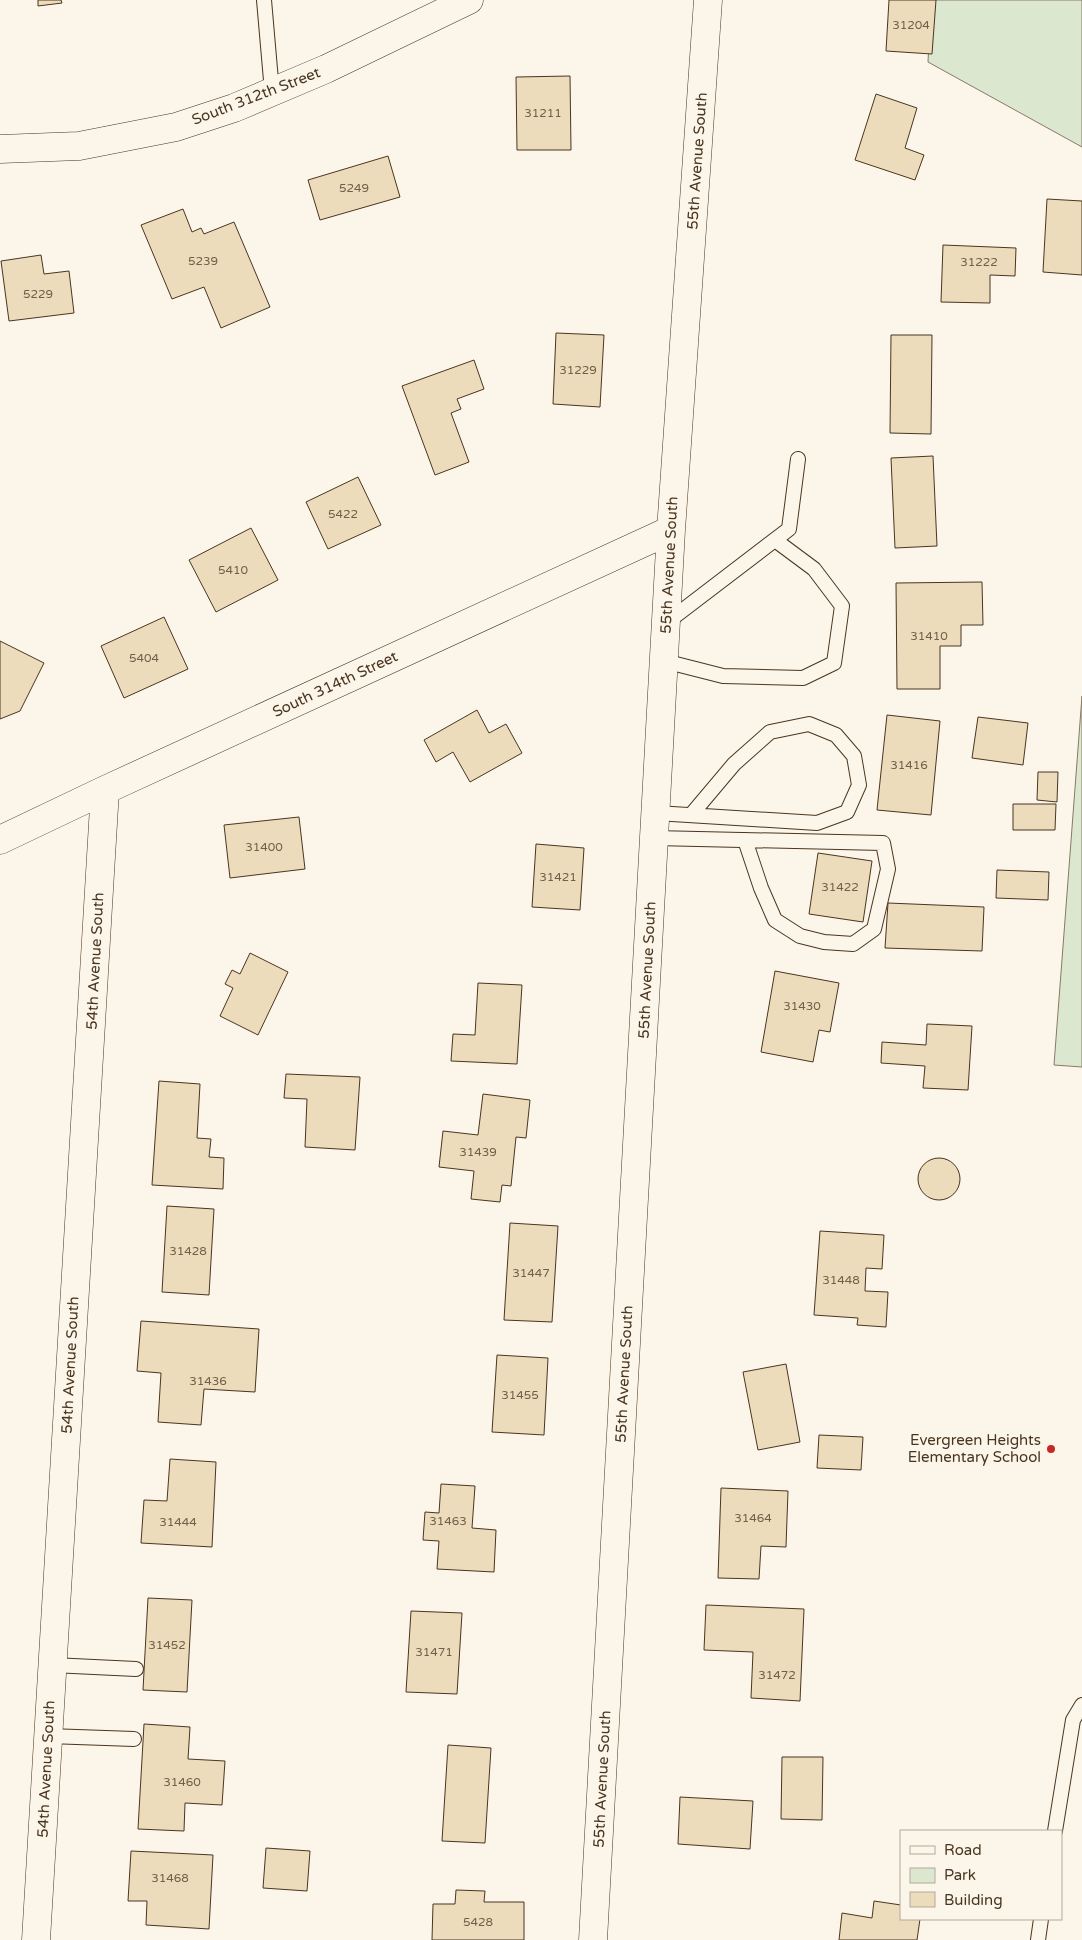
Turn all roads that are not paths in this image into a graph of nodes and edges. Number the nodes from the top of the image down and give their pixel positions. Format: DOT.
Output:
graph roads {
  1 [pos="264,0"];
  2 [pos="469,0"];
  3 [pos="708,0"];
  4 [pos="272,92"];
  5 [pos="0,149"];
  6 [pos="798,459"];
  7 [pos="671,530"];
  8 [pos="775,540"];
  9 [pos="666,624"];
  10 [pos="664,660"];
  11 [pos="105,790"];
  12 [pos="691,815"];
  13 [pos="655,825"];
  14 [pos="0,840"];
  15 [pos="745,840"];
  16 [pos="52,1665"];
  17 [pos="136,1669"];
  18 [pos="1082,1705"];
  19 [pos="1078,1720"];
  20 [pos="48,1736"];
  21 [pos="134,1739"];
  22 [pos="1055,1830"];
  23 [pos="1041,1920"];
  24 [pos="36,1940"];
  25 [pos="593,1940"];
  26 [pos="1038,1940"];
  1 -- 4 [label="lane"];
  2 -- 4 [label="street, South 312th Street"];
  3 -- 7 [label="street, 55th Avenue South"];
  4 -- 5 [label="street, South 312th Street"];
  6 -- 8 [label="lane"];
  7 -- 9 [label="street, 55th Avenue South"];
  7 -- 11 [label="street, South 314th Street"];
  8 -- 9 [label="lane"];
  8 -- 10 [label="lane"];
  9 -- 10 [label="street, 55th Avenue South"];
  10 -- 13 [label="street, 55th Avenue South"];
  11 -- 14 [label="street, South 314th Street"];
  11 -- 16 [label="street, 54th Avenue South"];
  12 -- 12 [label="lane"];
  12 -- 13 [label="lane"];
  13 -- 15 [label="lane"];
  13 -- 25 [label="street, 55th Avenue South"];
  15 -- 15 [label="lane"];
  16 -- 17 [label="lane"];
  16 -- 20 [label="street, 54th Avenue South"];
  18 -- 19 [label="lane"];
  19 -- 22 [label="lane"];
  20 -- 21 [label="lane"];
  20 -- 24 [label="street, 54th Avenue South"];
  23 -- 26 [label="lane"];
}
